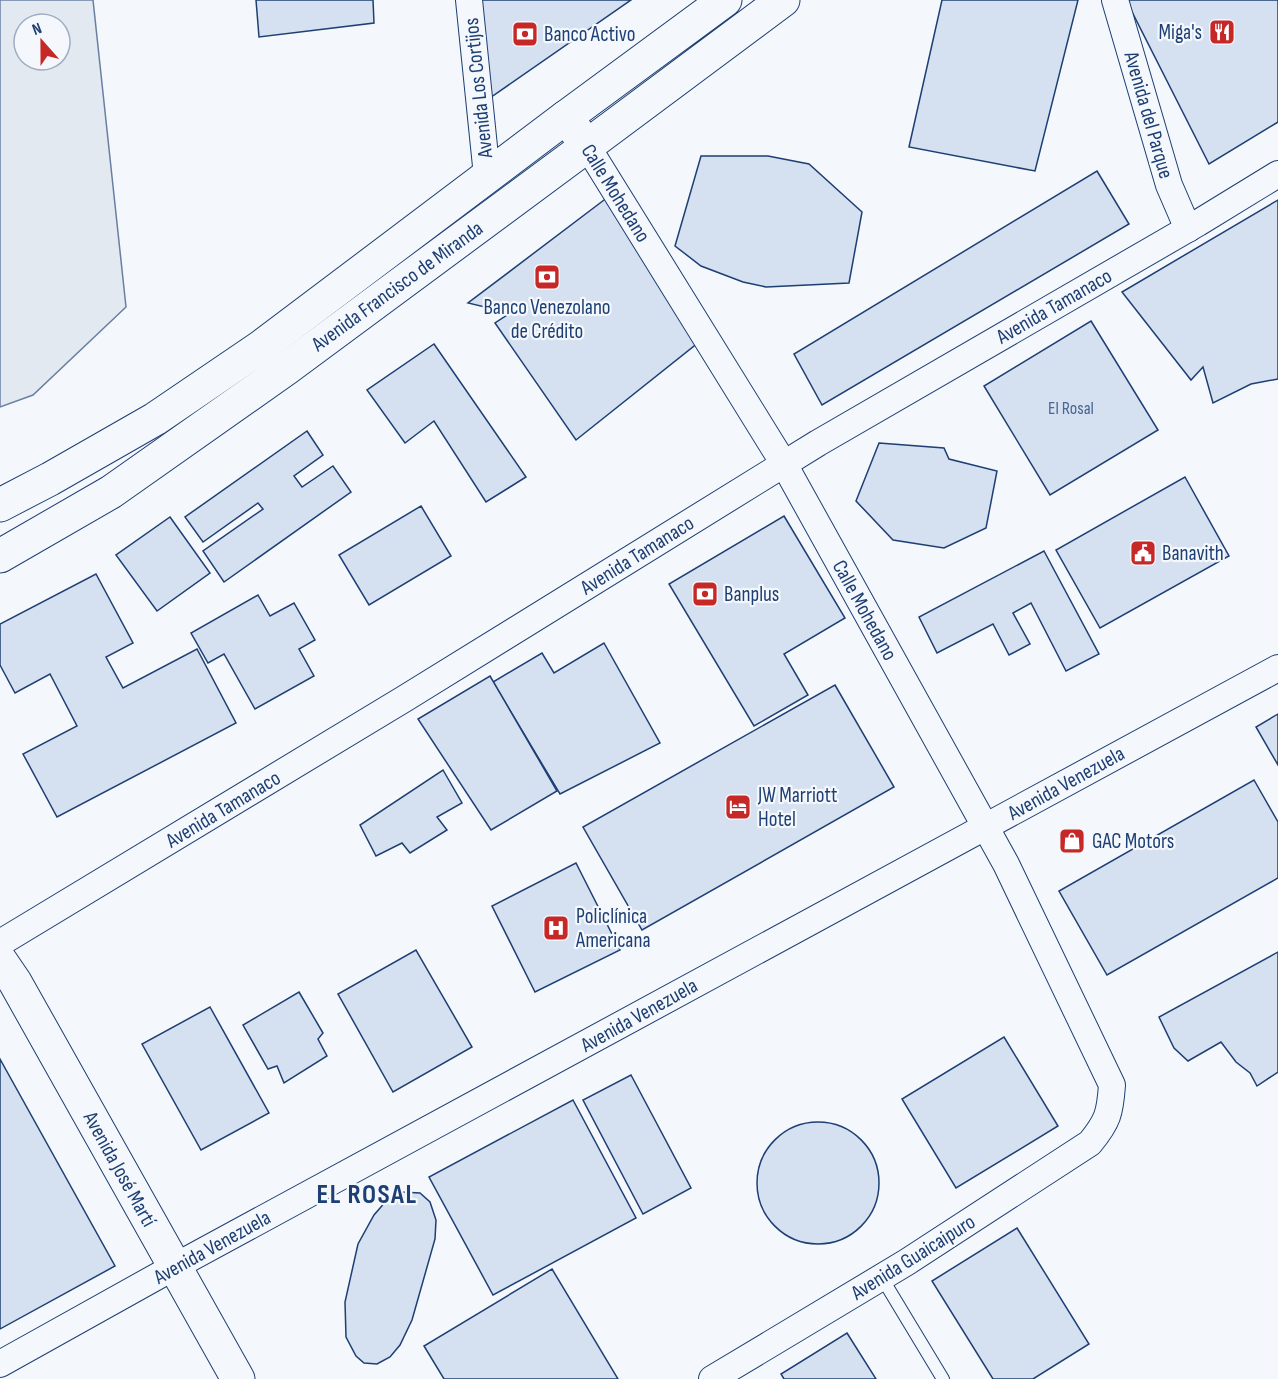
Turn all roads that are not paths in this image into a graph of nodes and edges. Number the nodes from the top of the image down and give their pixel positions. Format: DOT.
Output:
graph roads {
  1 [pos="469,0"];
  2 [pos="725,0"];
  3 [pos="783,0"];
  4 [pos="1115,0"];
  5 [pos="566,117"];
  6 [pos="587,146"];
  7 [pos="1278,174"];
  8 [pos="487,176"];
  9 [pos="1188,229"];
  10 [pos="784,464"];
  11 [pos="50,479"];
  12 [pos="0,506"];
  13 [pos="0,531"];
  14 [pos="0,556"];
  15 [pos="1278,668"];
  16 [pos="986,827"];
  17 [pos="0,943"];
  18 [pos="0,960"];
  19 [pos="1105,1125"];
  20 [pos="174,1267"];
  21 [pos="882,1278"];
  22 [pos="0,1364"];
  23 [pos="238,1379"];
  24 [pos="712,1379"];
  25 [pos="943,1379"];
  1 -- 8 [label="street, Avenida Los Cortijos"];
  2 -- 5 [label="main road, Avenida Francisco de Miranda"];
  3 -- 6 [label="main road, Avenida Francisco de Miranda"];
  4 -- 9 [label="street, Avenida del Parque"];
  5 -- 6 [label="main road, Calle Mohedano"];
  5 -- 8 [label="main road, Avenida Francisco de Miranda"];
  6 -- 10 [label="street, Calle Mohedano"];
  6 -- 14 [label="main road, Avenida Francisco de Miranda"];
  7 -- 9 [label="street, Avenida Tamanaco"];
  8 -- 11 [label="main road, Avenida Francisco de Miranda"];
  9 -- 10 [label="street, Avenida Tamanaco"];
  10 -- 16 [label="street, Calle Mohedano"];
  10 -- 17 [label="street, Avenida Tamanaco"];
  11 -- 12 [label="main road, Avenida Francisco de Miranda"];
  11 -- 13 [label="main road"];
  15 -- 16 [label="street, Avenida Venezuela"];
  16 -- 19 [label="street, Calle Mohedano"];
  16 -- 20 [label="street, Avenida Venezuela"];
  18 -- 20 [label="main road, Avenida José Martí"];
  19 -- 21 [label="street, Avenida Guaicaipuro"];
  20 -- 22 [label="street, Avenida Venezuela"];
  20 -- 23 [label="main road, Avenida José Martí"];
  21 -- 24 [label="street, Avenida Guaicaipuro"];
  21 -- 25 [label="lane"];
}
